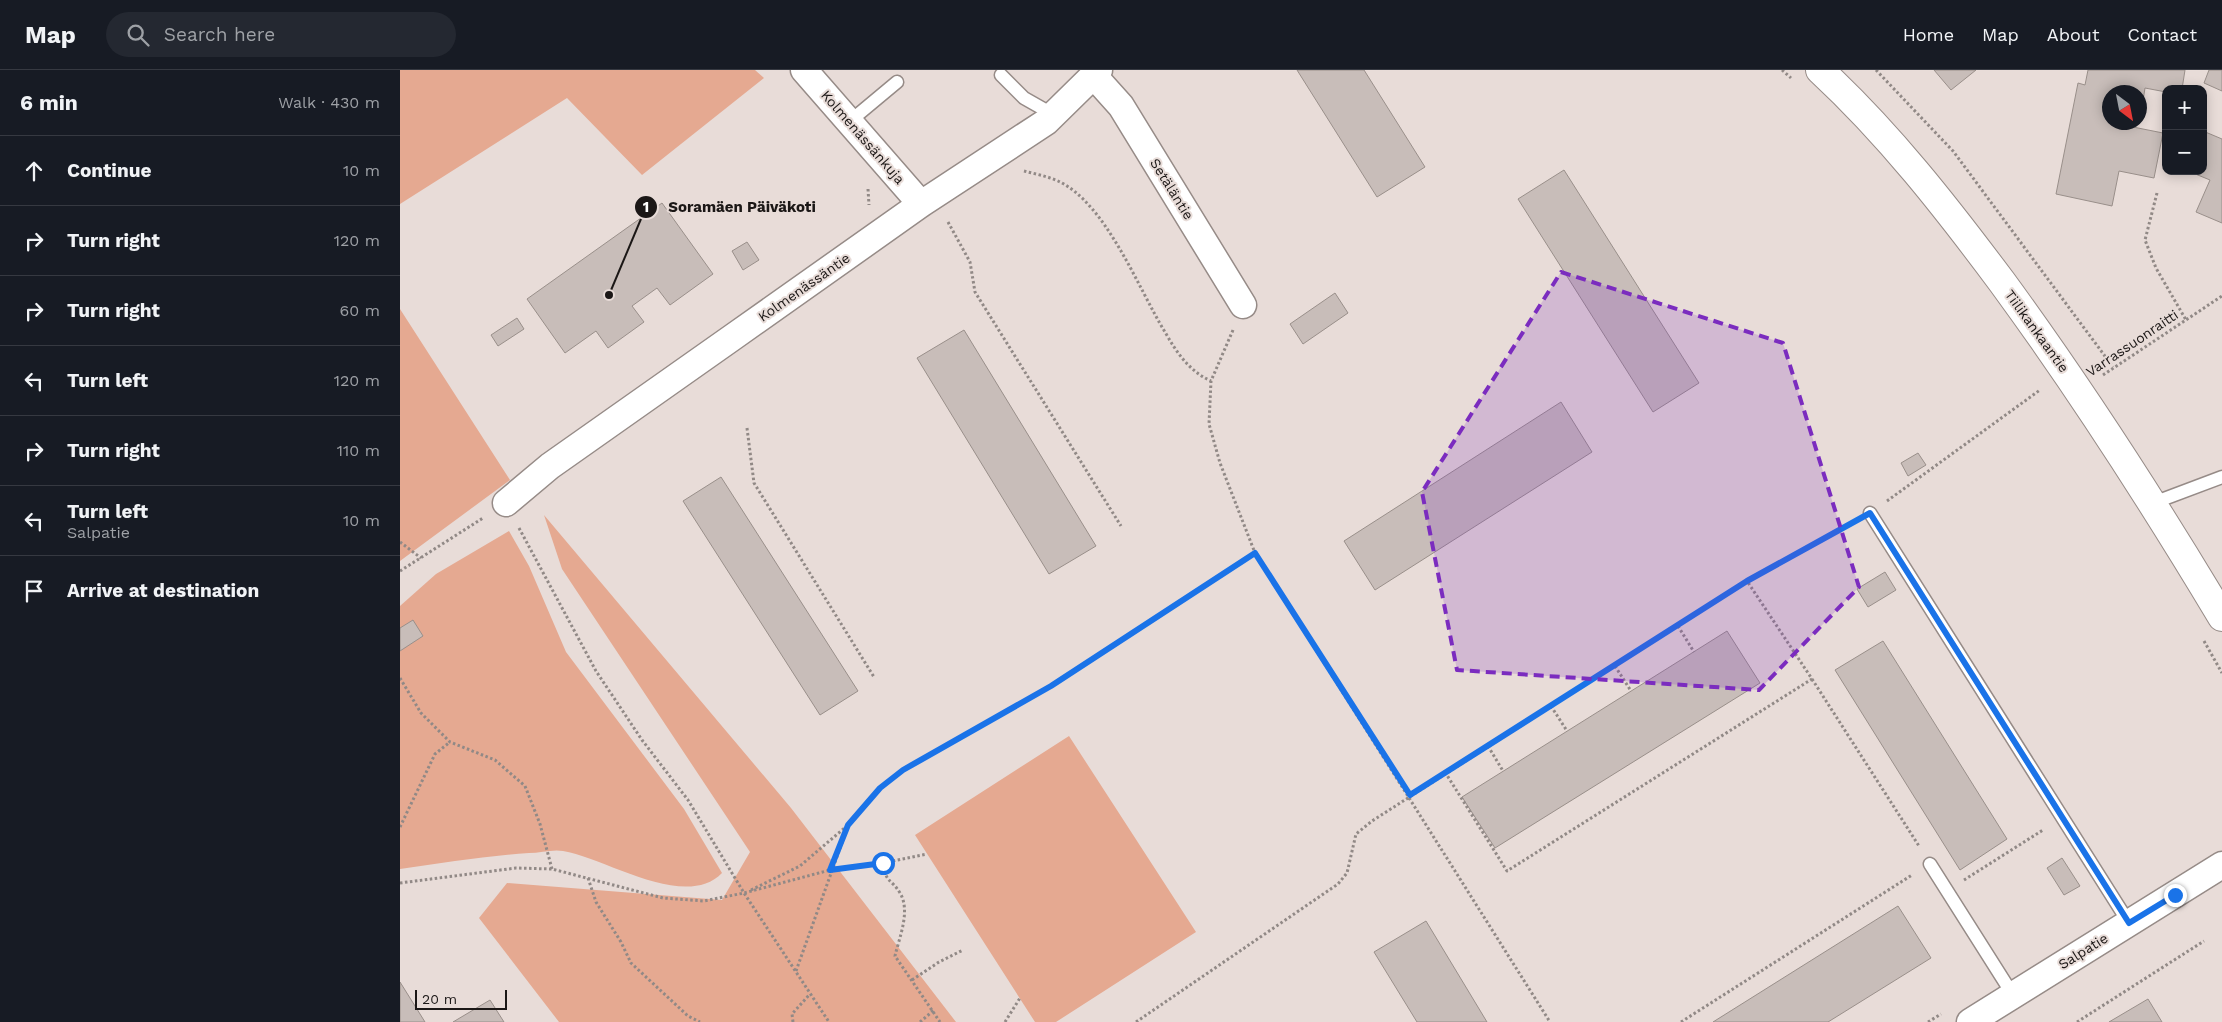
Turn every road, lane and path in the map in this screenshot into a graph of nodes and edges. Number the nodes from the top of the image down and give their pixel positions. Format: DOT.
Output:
graph roads {
  1 [pos="804,70"];
  2 [pos="1782,70"];
  3 [pos="1820,70"];
  4 [pos="1876,70"];
  5 [pos="1097,73"];
  6 [pos="1001,75"];
  7 [pos="897,82"];
  8 [pos="1796,82"];
  9 [pos="1054,115"];
  10 [pos="849,122"];
  11 [pos="1022,170"];
  12 [pos="2157,193"];
  13 [pos="922,204"];
  14 [pos="945,216"];
  15 [pos="2222,296"];
  16 [pos="1243,305"];
  17 [pos="2186,320"];
  18 [pos="2113,367"];
  19 [pos="1212,381"];
  20 [pos="2035,382"];
  21 [pos="2040,390"];
  22 [pos="2081,392"];
  23 [pos="2045,396"];
  24 [pos="747,428"];
  25 [pos="2222,476"];
  26 [pos="506,503"];
  27 [pos="2153,503"];
  28 [pos="1870,513"];
  29 [pos="1121,526"];
  30 [pos="400,542"];
  31 [pos="1255,553"];
  32 [pos="421,558"];
  33 [pos="400,571"];
  34 [pos="1747,581"];
  35 [pos="2222,617"];
  36 [pos="1678,626"];
  37 [pos="2203,640"];
  38 [pos="1694,652"];
  39 [pos="1615,666"];
  40 [pos="2222,673"];
  41 [pos="874,677"];
  42 [pos="400,678"];
  43 [pos="1812,679"];
  44 [pos="1631,692"];
  45 [pos="1551,706"];
  46 [pos="1567,731"];
  47 [pos="450,742"];
  48 [pos="1488,746"];
  49 [pos="1504,771"];
  50 [pos="1445,772"];
  51 [pos="1410,795"];
  52 [pos="2062,818"];
  53 [pos="848,825"];
  54 [pos="400,827"];
  55 [pos="927,854"];
  56 [pos="883,863"];
  57 [pos="1930,864"];
  58 [pos="2222,865"];
  59 [pos="552,869"];
  60 [pos="830,870"];
  61 [pos="588,878"];
  62 [pos="400,883"];
  63 [pos="1947,891"];
  64 [pos="744,893"];
  65 [pos="2129,923"];
  66 [pos="2204,941"];
  67 [pos="963,950"];
  68 [pos="796,971"];
  69 [pos="912,980"];
  70 [pos="810,994"];
  71 [pos="2013,995"];
  72 [pos="1020,998"];
  73 [pos="934,1010"];
  74 [pos="700,1022"];
  75 [pos="793,1022"];
  76 [pos="829,1022"];
  77 [pos="920,1022"];
  78 [pos="940,1022"];
  79 [pos="1005,1022"];
  80 [pos="1136,1022"];
  81 [pos="1550,1022"];
  82 [pos="1680,1022"];
  83 [pos="1970,1022"];
  84 [pos="2077,1022"];
  1 -- 10 [label="street, Kolmenässänkuja"];
  2 -- 8 [label="path"];
  3 -- 22 [label="street, Tiilikankaantie"];
  4 -- 18 [label="path"];
  5 -- 9 [label="street, Kolmenässäntie"];
  5 -- 16 [label="street, Setäläntie"];
  6 -- 9 [label="lane"];
  7 -- 10 [label="lane"];
  9 -- 13 [label="street, Kolmenässäntie"];
  10 -- 13 [label="street, Kolmenässänkuja"];
  11 -- 19 [label="path"];
  12 -- 17 [label="path"];
  13 -- 26 [label="street, Kolmenässäntie"];
  14 -- 29 [label="path"];
  15 -- 17 [label="path, Varrassuonraitti"];
  16 -- 19 [label="path"];
  17 -- 18 [label="path, Varrassuonraitti"];
  18 -- 22 [label="path, Varrassuonraitti"];
  19 -- 31 [label="path"];
  20 -- 21 [label="path"];
  21 -- 23 [label="path"];
  21 -- 28 [label="path"];
  22 -- 27 [label="street, Tiilikankaantie"];
  24 -- 41 [label="path"];
  25 -- 27 [label="lane"];
  26 -- 32 [label="path"];
  26 -- 64 [label="path"];
  27 -- 35 [label="street, Tiilikankaantie"];
  28 -- 34 [label="path"];
  28 -- 52 [label="lane"];
  30 -- 32 [label="path"];
  31 -- 51 [label="path"];
  31 -- 53 [label="path"];
  32 -- 33 [label="path"];
  34 -- 36 [label="path"];
  34 -- 43 [label="path"];
  36 -- 38 [label="path"];
  36 -- 39 [label="path"];
  37 -- 40 [label="path"];
  39 -- 44 [label="path"];
  39 -- 45 [label="path"];
  42 -- 47 [label="path"];
  43 -- 50 [label="path"];
  43 -- 57 [label="path"];
  45 -- 46 [label="path"];
  45 -- 48 [label="path"];
  47 -- 54 [label="path"];
  47 -- 59 [label="path"];
  48 -- 49 [label="path"];
  48 -- 50 [label="path"];
  50 -- 51 [label="path"];
  51 -- 80 [label="path"];
  51 -- 81 [label="path"];
  52 -- 63 [label="path"];
  52 -- 65 [label="lane"];
  53 -- 60 [label="path"];
  53 -- 64 [label="path"];
  55 -- 56 [label="path"];
  56 -- 60 [label="path"];
  56 -- 69 [label="path"];
  57 -- 63 [label="lane"];
  57 -- 82 [label="path"];
  58 -- 65 [label="street, Salpatie"];
  59 -- 61 [label="path"];
  59 -- 62 [label="path"];
  60 -- 64 [label="path"];
  60 -- 68 [label="path"];
  61 -- 64 [label="path"];
  61 -- 74 [label="path"];
  63 -- 71 [label="lane"];
  64 -- 68 [label="path"];
  65 -- 71 [label="street, Salpatie"];
  66 -- 84 [label="path"];
  67 -- 69 [label="path"];
  68 -- 70 [label="path"];
  69 -- 73 [label="path"];
  70 -- 75 [label="path"];
  70 -- 76 [label="path"];
  71 -- 83 [label="street, Salpatie"];
  72 -- 79 [label="path"];
  73 -- 77 [label="path"];
  73 -- 78 [label="path"];
}
